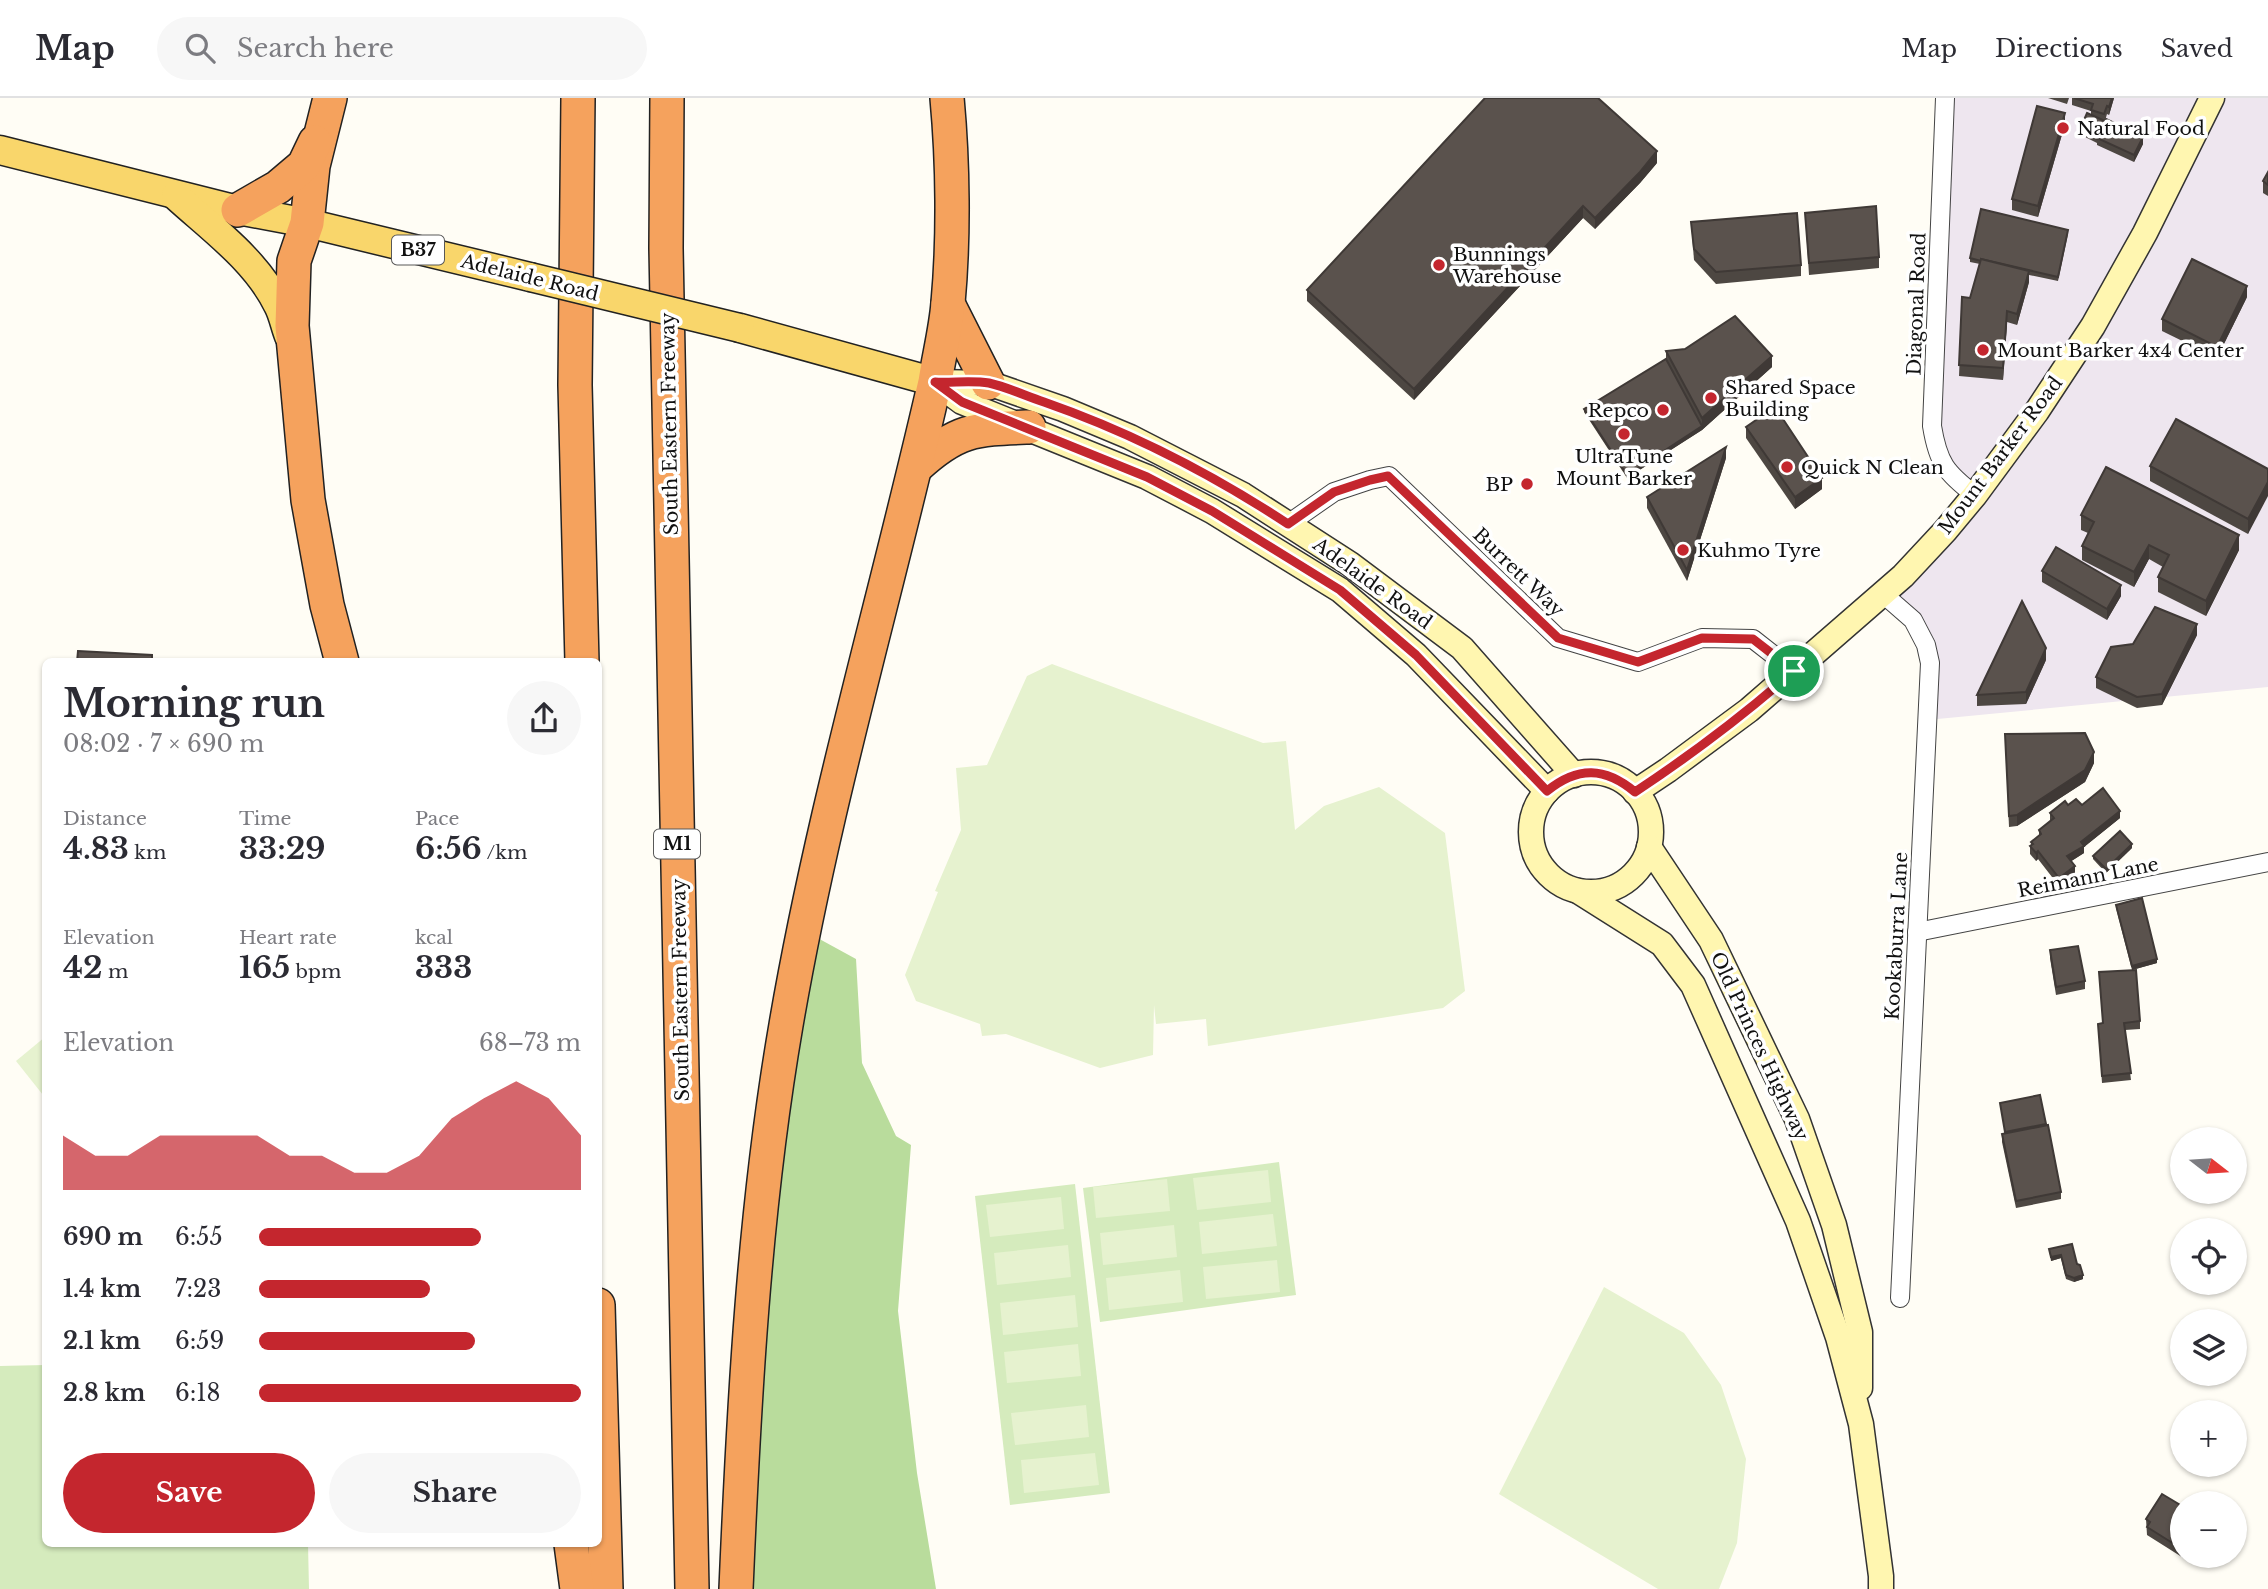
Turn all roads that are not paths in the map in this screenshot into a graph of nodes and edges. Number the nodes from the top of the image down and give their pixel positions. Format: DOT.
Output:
graph roads {
  1 [pos="330,98"];
  2 [pos="578,98"];
  3 [pos="667,98"];
  4 [pos="947,98"];
  5 [pos="1945,98"];
  6 [pos="2212,98"];
  7 [pos="320,134"];
  8 [pos="0,150"];
  9 [pos="174,194"];
  10 [pos="238,210"];
  11 [pos="307,223"];
  12 [pos="948,304"];
  13 [pos="292,346"];
  14 [pos="935,382"];
  15 [pos="988,383"];
  16 [pos="1029,428"];
  17 [pos="916,467"];
  18 [pos="1975,495"];
  19 [pos="1288,524"];
  20 [pos="1882,593"];
  21 [pos="341,658"];
  22 [pos="582,658"];
  23 [pos="1794,671"];
  24 [pos="1574,775"];
  25 [pos="1547,791"];
  26 [pos="1635,792"];
  27 [pos="1649,847"];
  28 [pos="2268,862"];
  29 [pos="1578,891"];
  30 [pos="1917,932"];
  31 [pos="1900,1298"];
  32 [pos="1861,1424"];
  33 [pos="602,1447"];
  34 [pos="571,1547"];
  35 [pos="577,1589"];
  36 [pos="606,1589"];
  37 [pos="692,1589"];
  38 [pos="736,1589"];
  39 [pos="1881,1589"];
  1 -- 7 [label="highway"];
  2 -- 22 [label="highway"];
  3 -- 37 [label="highway, South Eastern Freeway / M1"];
  4 -- 12 [label="highway"];
  5 -- 18 [label="street, Diagonal Road"];
  6 -- 18 [label="main road, Mount Barker Road"];
  7 -- 10 [label="highway"];
  7 -- 11 [label="highway"];
  8 -- 9 [label="main road, Adelaide Road / B37"];
  9 -- 10 [label="main road, Adelaide Road / B37"];
  9 -- 13 [label="main road"];
  10 -- 11 [label="main road, Adelaide Road / B37"];
  11 -- 13 [label="highway"];
  11 -- 14 [label="main road, Adelaide Road / B37, bridge"];
  12 -- 14 [label="highway"];
  12 -- 15 [label="highway"];
  13 -- 21 [label="highway"];
  14 -- 15 [label="main road, Adelaide Road / B37"];
  14 -- 16 [label="main road, Adelaide Road / B37"];
  14 -- 17 [label="highway"];
  15 -- 19 [label="main road, Adelaide Road / B37"];
  16 -- 17 [label="highway"];
  16 -- 25 [label="main road, Adelaide Road / B37"];
  17 -- 38 [label="highway"];
  18 -- 20 [label="main road, Mount Barker Road"];
  19 -- 23 [label="street, Burrett Way"];
  19 -- 24 [label="main road, Adelaide Road / B37"];
  20 -- 23 [label="main road, Mount Barker Road"];
  20 -- 30 [label="street, Kookaburra Lane"];
  23 -- 26 [label="main road, Mount Barker Road"];
  24 -- 25 [label="main road"];
  24 -- 26 [label="main road"];
  25 -- 29 [label="main road"];
  26 -- 27 [label="main road"];
  27 -- 29 [label="main road"];
  27 -- 32 [label="main road, Old Princes Highway"];
  28 -- 30 [label="street, Reimann Lane"];
  29 -- 32 [label="main road, Old Princes Highway"];
  30 -- 31 [label="street, Kookaburra Lane"];
  32 -- 39 [label="main road, Old Princes Highway"];
  33 -- 36 [label="highway"];
  34 -- 35 [label="highway"];
}
